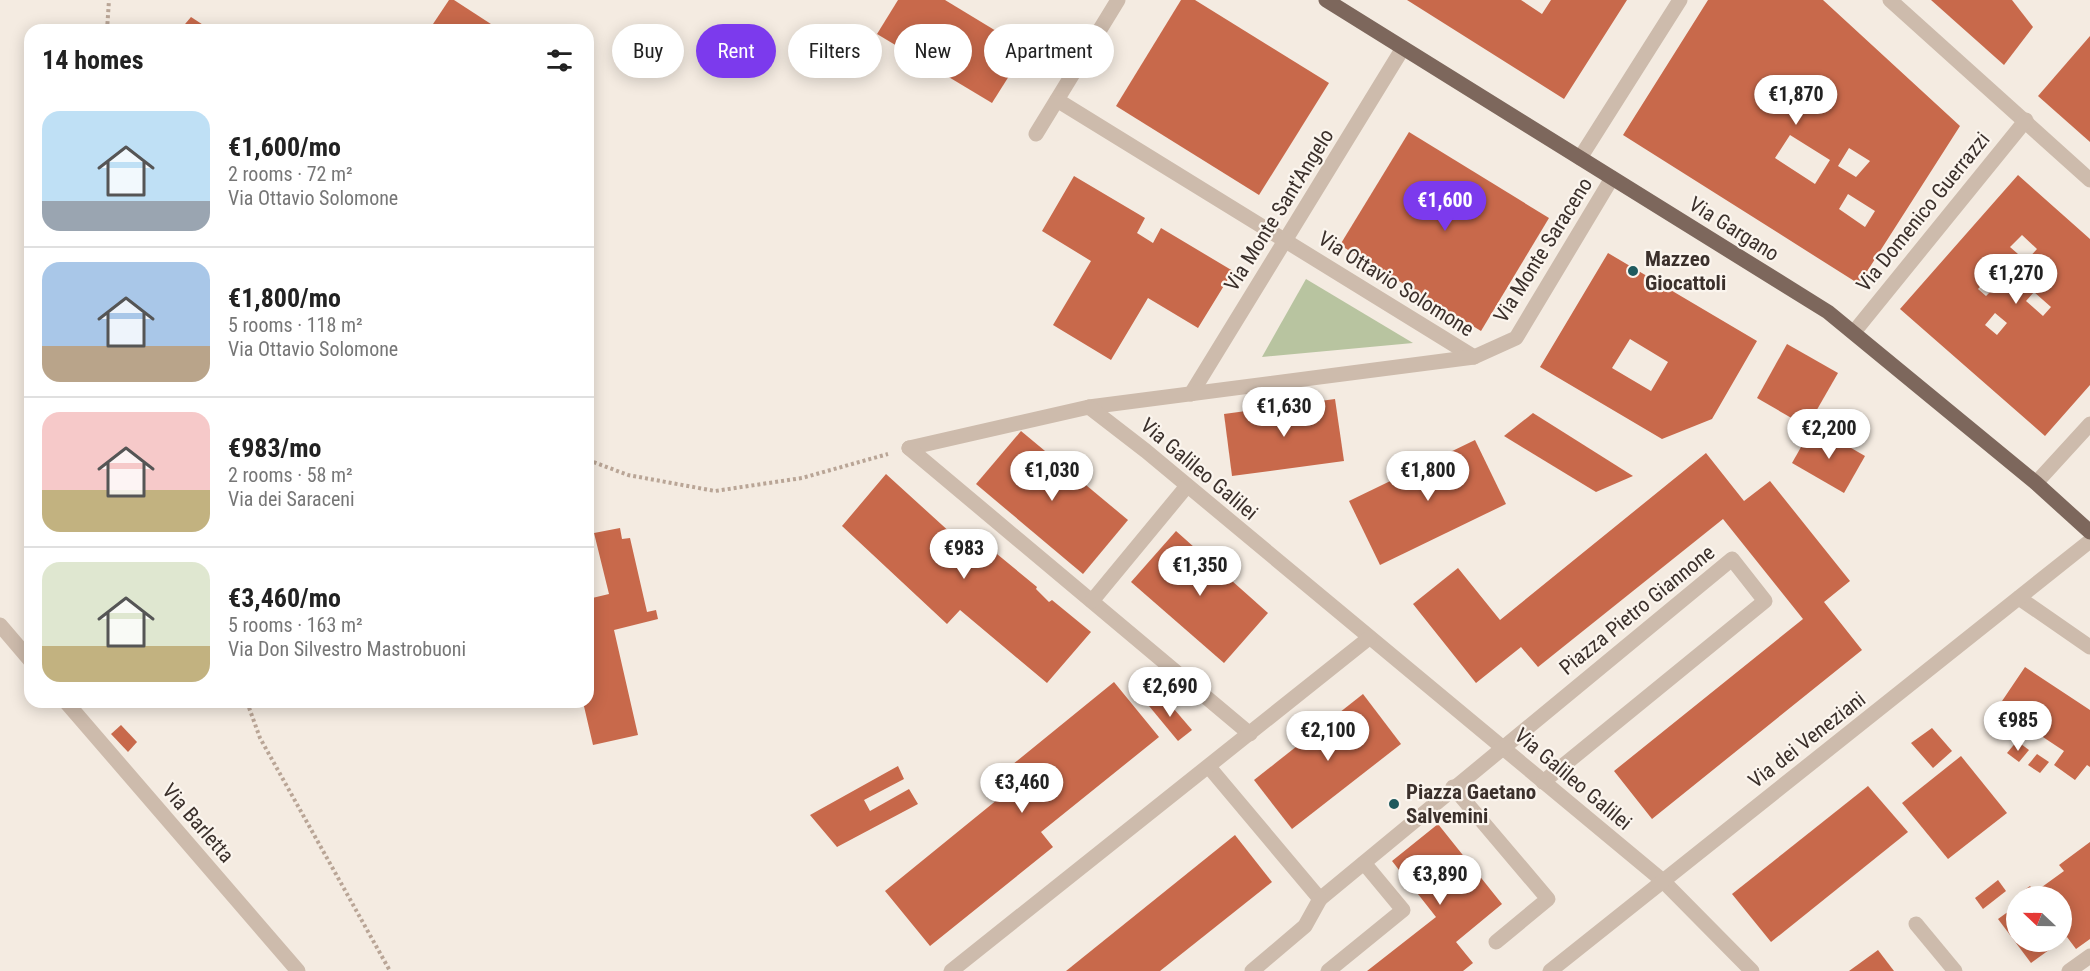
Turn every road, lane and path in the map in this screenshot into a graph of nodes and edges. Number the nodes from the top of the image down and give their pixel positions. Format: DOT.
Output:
graph roads {
  1 [pos="110,0"];
  2 [pos="1118,0"];
  3 [pos="1326,0"];
  4 [pos="1680,0"];
  5 [pos="1890,0"];
  6 [pos="108,24"];
  7 [pos="1403,48"];
  8 [pos="1057,100"];
  9 [pos="2026,120"];
  10 [pos="1036,134"];
  11 [pos="1580,158"];
  12 [pos="1612,178"];
  13 [pos="2090,180"];
  14 [pos="1285,241"];
  15 [pos="1854,332"];
  16 [pos="1474,357"];
  17 [pos="1191,394"];
  18 [pos="1089,407"];
  19 [pos="2090,424"];
  20 [pos="909,448"];
  21 [pos="594,462"];
  22 [pos="2036,483"];
  23 [pos="1187,486"];
  24 [pos="2090,532"];
  25 [pos="2090,541"];
  26 [pos="2019,597"];
  27 [pos="1092,601"];
  28 [pos="0,625"];
  29 [pos="1370,638"];
  30 [pos="2090,646"];
  31 [pos="24,653"];
  32 [pos="71,708"];
  33 [pos="249,708"];
  34 [pos="1250,734"];
  35 [pos="1501,747"];
  36 [pos="1209,767"];
  37 [pos="1542,782"];
  38 [pos="1453,787"];
  39 [pos="1364,863"];
  40 [pos="1663,881"];
  41 [pos="1320,899"];
  42 [pos="1916,924"];
  43 [pos="1496,942"];
  44 [pos="2090,956"];
  45 [pos="298,971"];
  46 [pos="390,971"];
  47 [pos="951,971"];
  48 [pos="1252,971"];
  49 [pos="1328,971"];
  50 [pos="1550,971"];
  51 [pos="1752,971"];
  52 [pos="1955,971"];
  53 [pos="2069,971"];
  1 -- 6 [label="path"];
  2 -- 8 [label="street"];
  3 -- 7 [label="main road, Via Gargano"];
  4 -- 11 [label="street, Via Monte Saraceno"];
  5 -- 9 [label="street"];
  7 -- 11 [label="main road, Via Gargano"];
  7 -- 14 [label="street, Via Monte Sant'Angelo"];
  8 -- 10 [label="street"];
  8 -- 14 [label="street, Via Ottavio Solomone"];
  9 -- 13 [label="street"];
  9 -- 15 [label="street, Via Domenico Guerrazzi"];
  11 -- 12 [label="main road, Via Gargano"];
  12 -- 15 [label="main road, Via Gargano"];
  12 -- 16 [label="street, Via Monte Saraceno"];
  14 -- 16 [label="street, Via Ottavio Solomone"];
  14 -- 17 [label="street, Via Monte Sant'Angelo"];
  15 -- 22 [label="main road, Via Gargano"];
  16 -- 17 [label="street, Via Ottavio Solomone"];
  17 -- 18 [label="street, Via Ottavio Solomone"];
  18 -- 20 [label="street"];
  18 -- 23 [label="street, Via Galileo Galilei"];
  19 -- 22 [label="street"];
  20 -- 21 [label="path"];
  20 -- 27 [label="street"];
  22 -- 24 [label="main road, Via Gargano"];
  23 -- 27 [label="street"];
  23 -- 29 [label="street, Via Galileo Galilei"];
  25 -- 26 [label="street, Via dei Veneziani"];
  26 -- 30 [label="street"];
  26 -- 40 [label="street, Via dei Veneziani"];
  27 -- 34 [label="street"];
  28 -- 31 [label="street"];
  29 -- 34 [label="street"];
  29 -- 35 [label="street, Via Galileo Galilei"];
  32 -- 45 [label="street, Via Barletta"];
  33 -- 46 [label="path"];
  34 -- 36 [label="street"];
  35 -- 37 [label="street, Via Galileo Galilei"];
  35 -- 37 [label="street, Piazza Pietro Giannone"];
  35 -- 38 [label="street"];
  36 -- 41 [label="street"];
  36 -- 47 [label="street"];
  37 -- 40 [label="street, Via Galileo Galilei"];
  38 -- 39 [label="street"];
  38 -- 43 [label="street"];
  39 -- 41 [label="street"];
  39 -- 49 [label="street"];
  40 -- 50 [label="street, Via dei Veneziani"];
  40 -- 51 [label="street, Via Galileo Galilei"];
  41 -- 48 [label="street"];
  42 -- 52 [label="street"];
  44 -- 53 [label="street"];
}
